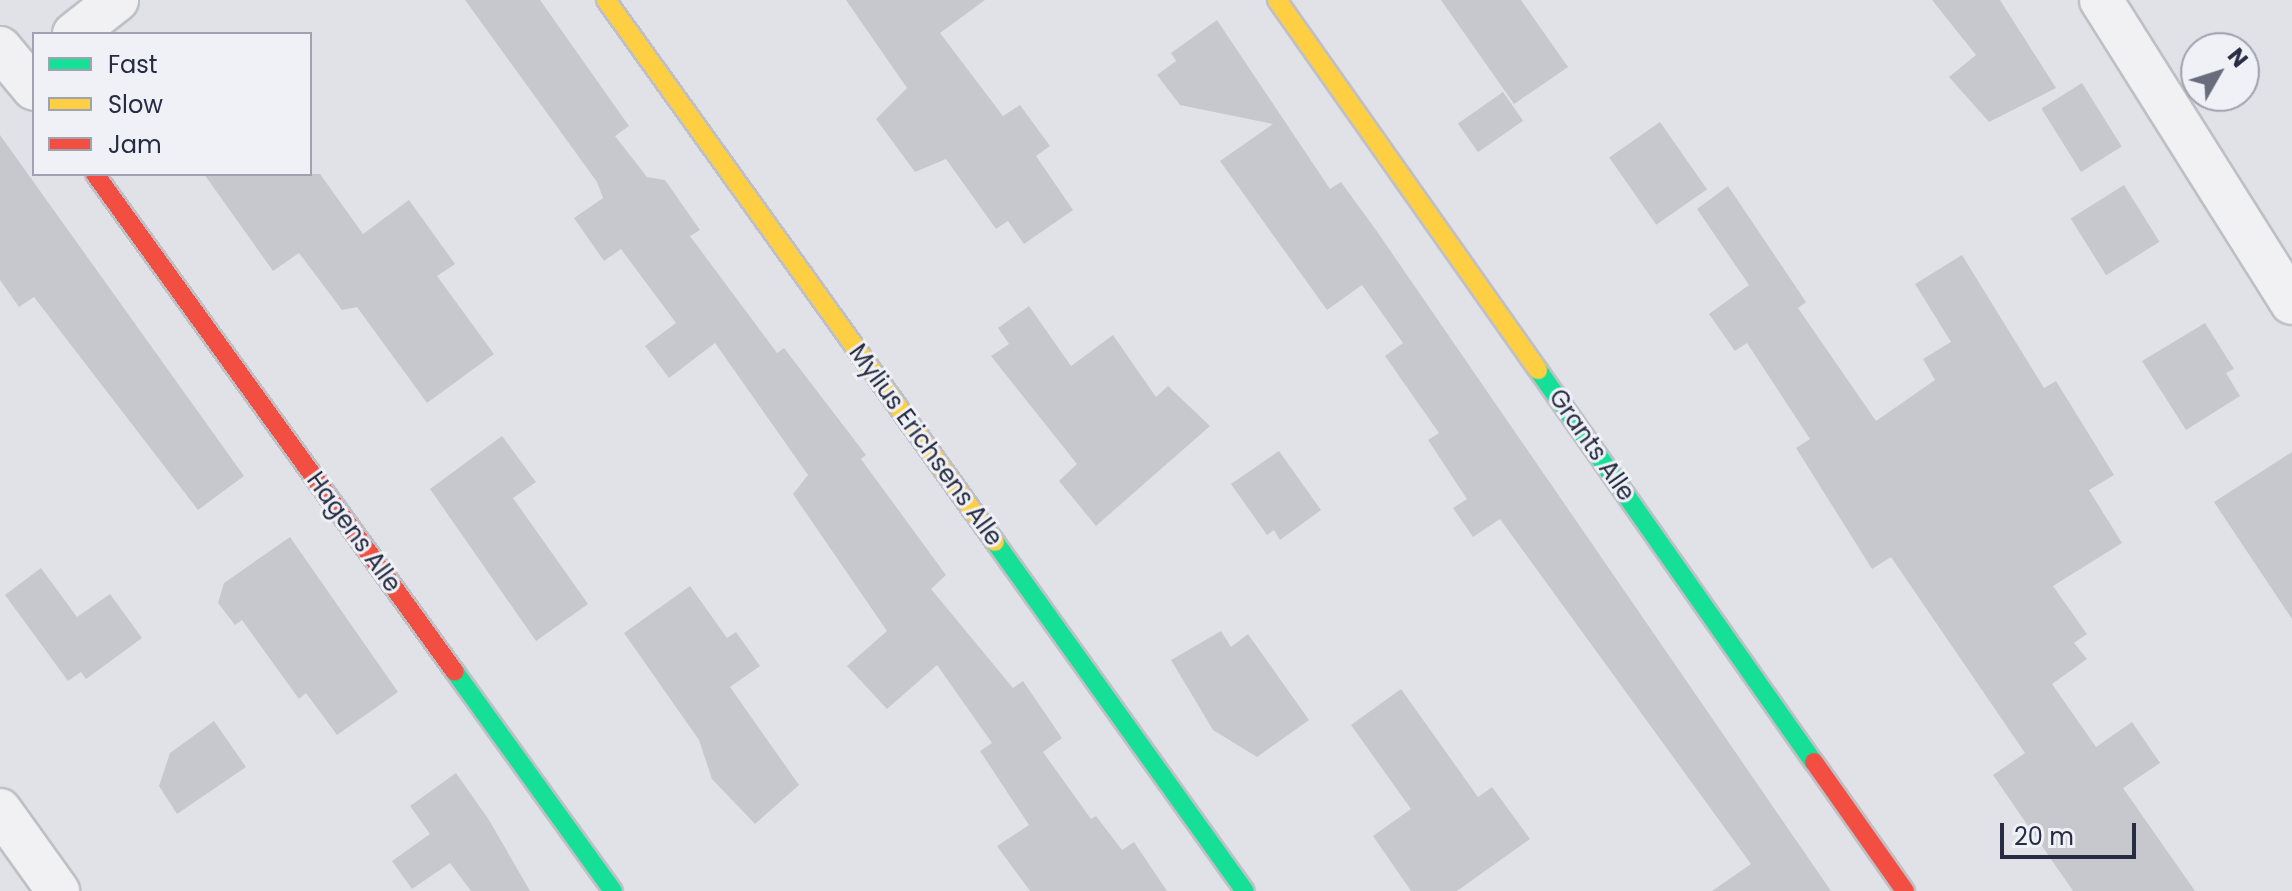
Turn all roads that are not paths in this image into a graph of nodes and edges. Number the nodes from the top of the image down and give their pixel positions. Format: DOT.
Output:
graph roads {
  1 [pos="117,0"];
  2 [pos="606,0"];
  3 [pos="1277,0"];
  4 [pos="2101,0"];
  5 [pos="77,32"];
  6 [pos="96,176"];
  7 [pos="2292,303"];
  8 [pos="0,810"];
  9 [pos="58,891"];
  10 [pos="613,891"];
  11 [pos="1245,891"];
  12 [pos="1905,891"];
  1 -- 5 [label="street"];
  2 -- 11 [label="street, Mylius Erichsens Alle"];
  3 -- 12 [label="street, Grants Alle"];
  4 -- 7 [label="street"];
  6 -- 10 [label="street, Hagens Alle"];
  8 -- 9 [label="street"];
}
